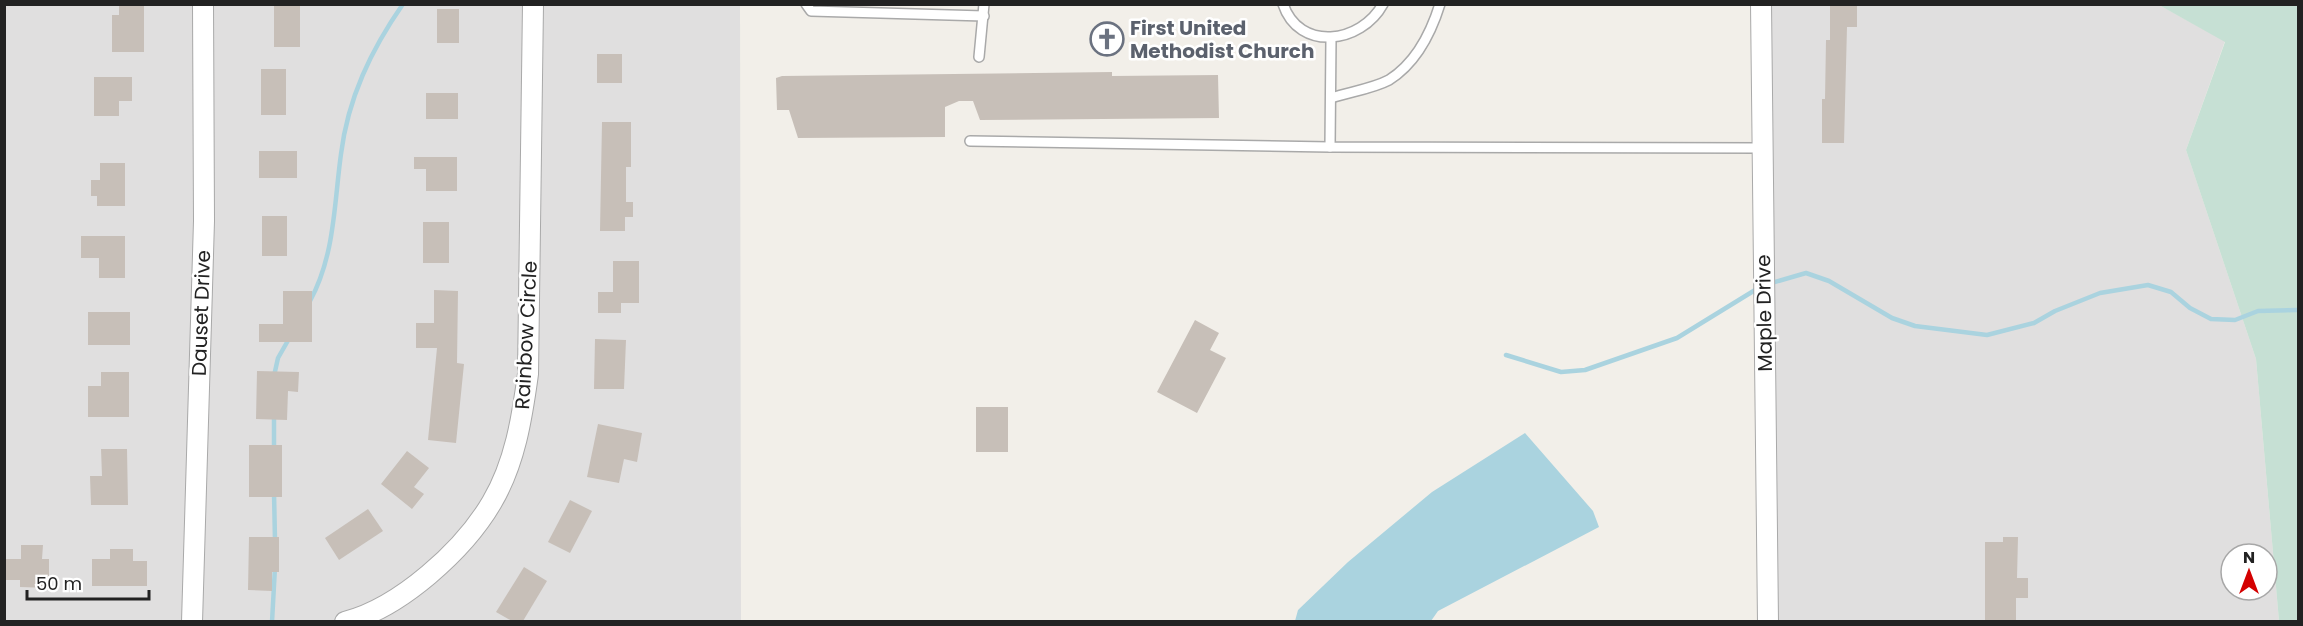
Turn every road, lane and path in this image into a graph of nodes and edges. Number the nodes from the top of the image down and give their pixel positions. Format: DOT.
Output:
graph roads {
  1 [pos="203,4"];
  2 [pos="533,4"];
  3 [pos="806,4"];
  4 [pos="984,4"];
  5 [pos="1283,4"];
  6 [pos="1383,4"];
  7 [pos="1440,4"];
  8 [pos="1761,4"];
  9 [pos="984,16"];
  10 [pos="1331,38"];
  11 [pos="979,57"];
  12 [pos="1331,98"];
  13 [pos="970,141"];
  14 [pos="1330,147"];
  15 [pos="1763,148"];
  16 [pos="192,621"];
  17 [pos="345,621"];
  18 [pos="1768,621"];
  1 -- 16 [label="street, Dauset Drive"];
  2 -- 17 [label="street, Rainbow Circle"];
  3 -- 9 [label="lane"];
  4 -- 9 [label="lane"];
  5 -- 10 [label="lane"];
  6 -- 10 [label="lane"];
  7 -- 12 [label="lane"];
  8 -- 15 [label="street, Maple Drive"];
  9 -- 11 [label="lane"];
  10 -- 12 [label="lane"];
  12 -- 14 [label="lane"];
  13 -- 14 [label="lane"];
  14 -- 15 [label="lane"];
  15 -- 18 [label="street, Maple Drive"];
}
